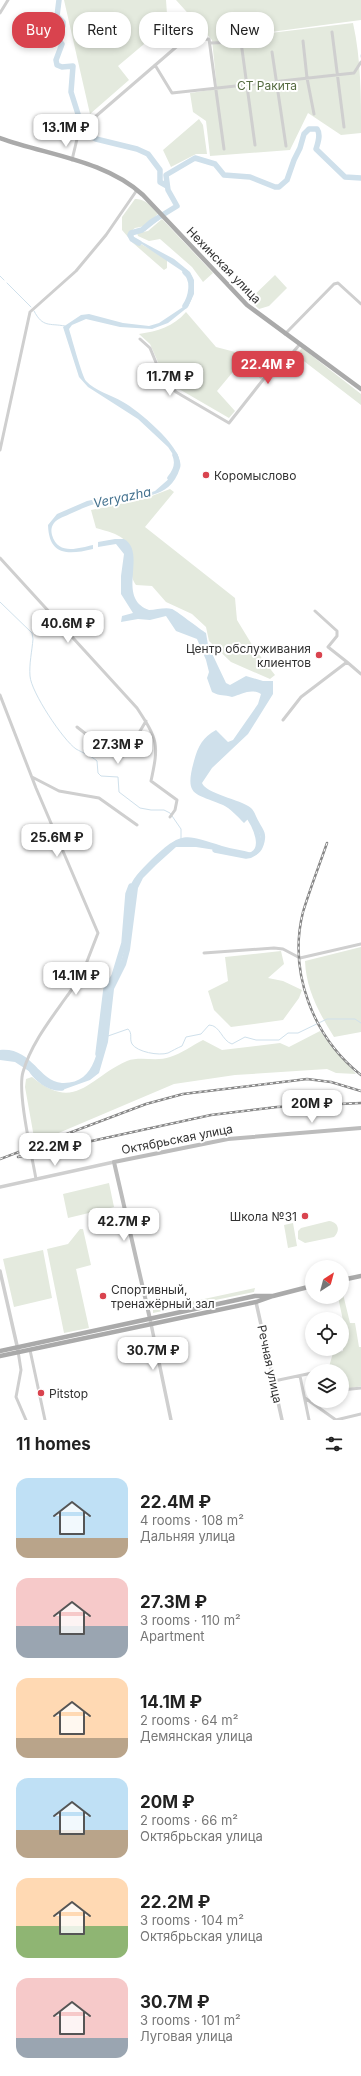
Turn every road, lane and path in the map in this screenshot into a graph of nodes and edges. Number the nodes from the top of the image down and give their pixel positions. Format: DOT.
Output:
graph roads {
  1 [pos="8,0"];
  2 [pos="0,13"];
  3 [pos="332,32"];
  4 [pos="303,41"];
  5 [pos="210,43"];
  6 [pos="272,52"];
  7 [pos="361,62"];
  8 [pos="155,66"];
  9 [pos="337,75"];
  10 [pos="306,78"];
  11 [pos="276,82"];
  12 [pos="246,85"];
  13 [pos="216,88"];
  14 [pos="314,114"];
  15 [pos="344,127"];
  16 [pos="0,138"];
  17 [pos="255,145"];
  18 [pos="286,146"];
  19 [pos="224,149"];
  20 [pos="72,160"];
  21 [pos="137,190"];
  22 [pos="361,304"];
  23 [pos="285,334"];
  24 [pos="140,339"];
  25 [pos="300,344"];
  26 [pos="361,389"];
  27 [pos="0,450"];
  28 [pos="0,558"];
  29 [pos="315,611"];
  30 [pos="347,662"];
  31 [pos="361,674"];
  32 [pos="0,695"];
  33 [pos="283,720"];
  34 [pos="146,721"];
  35 [pos="77,727"];
  36 [pos="32,777"];
  37 [pos="170,817"];
  38 [pos="137,825"];
  39 [pos="361,944"];
  40 [pos="204,953"];
  41 [pos="361,1128"];
  42 [pos="114,1162"];
  43 [pos="36,1179"];
  44 [pos="0,1187"];
  45 [pos="0,1271"];
  46 [pos="361,1276"];
  47 [pos="349,1279"];
  48 [pos="305,1288"];
  49 [pos="273,1296"];
  50 [pos="227,1303"];
  51 [pos="257,1305"];
  52 [pos="228,1309"];
  53 [pos="150,1319"];
  54 [pos="151,1325"];
  55 [pos="17,1347"];
  56 [pos="30,1350"];
  57 [pos="0,1351"];
  58 [pos="18,1353"];
  59 [pos="0,1356"];
  60 [pos="305,1375"];
  61 [pos="300,1376"];
  62 [pos="274,1381"];
  63 [pos="361,1388"];
  64 [pos="349,1389"];
  65 [pos="305,1398"];
  66 [pos="307,1408"];
  67 [pos="319,1408"];
  68 [pos="361,1414"];
  69 [pos="26,1420"];
  70 [pos="45,1420"];
  71 [pos="171,1420"];
  72 [pos="282,1420"];
  73 [pos="309,1420"];
  74 [pos="336,1420"];
  1 -- 2 [label="street"];
  3 -- 9 [label="street"];
  4 -- 10 [label="street"];
  5 -- 8 [label="street"];
  5 -- 12 [label="street"];
  5 -- 13 [label="street"];
  6 -- 11 [label="street"];
  7 -- 9 [label="street"];
  8 -- 13 [label="street"];
  8 -- 20 [label="street"];
  9 -- 10 [label="street"];
  9 -- 15 [label="street"];
  10 -- 11 [label="street"];
  10 -- 14 [label="street"];
  11 -- 12 [label="street"];
  11 -- 18 [label="street"];
  12 -- 13 [label="street"];
  12 -- 17 [label="street"];
  13 -- 19 [label="street"];
  16 -- 20 [label="main road, Нехинская улица"];
  20 -- 21 [label="main road, Нехинская улица"];
  21 -- 23 [label="main road, Нехинская улица"];
  21 -- 27 [label="street"];
  22 -- 23 [label="street"];
  23 -- 25 [label="main road, Нехинская улица"];
  24 -- 25 [label="street"];
  25 -- 26 [label="main road, Нехинская улица"];
  28 -- 34 [label="street"];
  29 -- 30 [label="street"];
  30 -- 31 [label="street"];
  30 -- 33 [label="street"];
  32 -- 36 [label="street"];
  34 -- 35 [label="street"];
  34 -- 37 [label="street"];
  36 -- 38 [label="street"];
  36 -- 43 [label="street"];
  39 -- 40 [label="street"];
  41 -- 42 [label="main road, Октябрьская улица"];
  42 -- 43 [label="street, Октябрьская улица"];
  42 -- 53 [label="main road"];
  43 -- 44 [label="street, Октябрьская улица"];
  45 -- 55 [label="street"];
  46 -- 47 [label="main road"];
  48 -- 49 [label="main road"];
  49 -- 50 [label="main road"];
  49 -- 51 [label="main road"];
  50 -- 52 [label="main road"];
  50 -- 53 [label="main road"];
  51 -- 52 [label="main road"];
  51 -- 62 [label="street, Речная улица"];
  52 -- 54 [label="main road"];
  53 -- 54 [label="street"];
  53 -- 55 [label="main road"];
  54 -- 56 [label="main road"];
  54 -- 71 [label="street"];
  55 -- 57 [label="main road"];
  55 -- 58 [label="street"];
  56 -- 58 [label="main road"];
  56 -- 70 [label="street"];
  58 -- 59 [label="main road"];
  58 -- 69 [label="street"];
  60 -- 61 [label="street"];
  61 -- 62 [label="street"];
  61 -- 65 [label="street"];
  62 -- 72 [label="street, Речная улица"];
  63 -- 64 [label="street"];
  66 -- 73 [label="street"];
  67 -- 74 [label="street"];
  68 -- 74 [label="street"];
}
